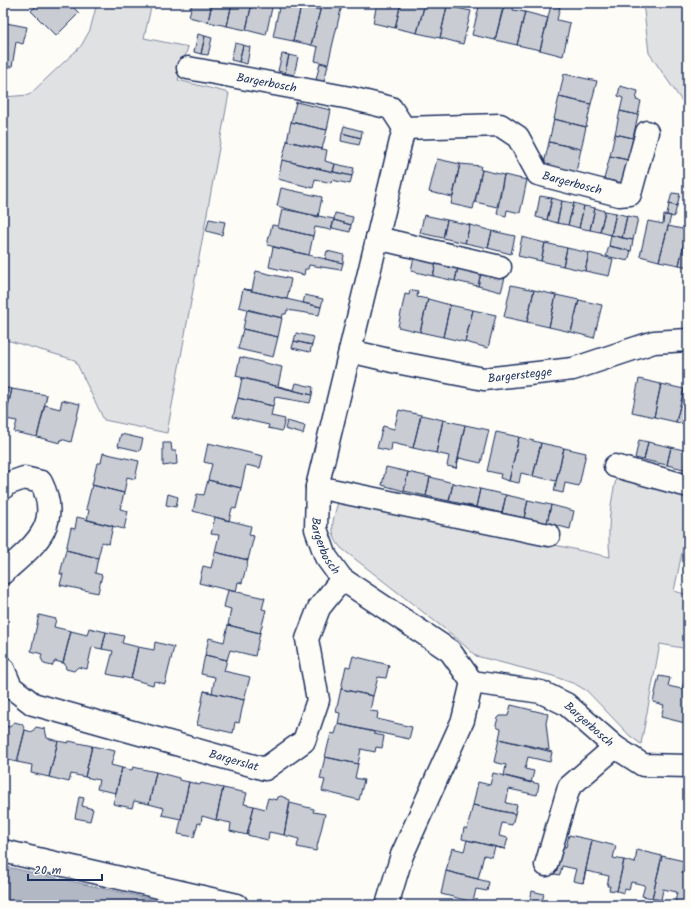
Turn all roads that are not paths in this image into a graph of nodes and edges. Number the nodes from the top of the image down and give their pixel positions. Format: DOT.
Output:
graph roads {
  1 [pos="188,68"];
  2 [pos="404,128"];
  3 [pos="647,132"];
  4 [pos="377,238"];
  5 [pos="500,267"];
  6 [pos="688,340"];
  7 [pos="350,351"];
  8 [pos="615,466"];
  9 [pos="688,486"];
  10 [pos="317,487"];
  11 [pos="3,488"];
  12 [pos="549,535"];
  13 [pos="3,574"];
  14 [pos="342,579"];
  15 [pos="3,668"];
  16 [pos="472,682"];
  17 [pos="615,747"];
  18 [pos="688,766"];
  19 [pos="3,851"];
  20 [pos="546,864"];
  21 [pos="238,905"];
  22 [pos="388,905"];
  1 -- 2 [label="street, Bargerbosch"];
  2 -- 3 [label="street, Bargerbosch"];
  2 -- 4 [label="street, Bargerbosch"];
  4 -- 5 [label="street"];
  4 -- 7 [label="street, Bargerbosch"];
  6 -- 7 [label="street, Bargerstegge"];
  7 -- 10 [label="street, Bargerbosch"];
  8 -- 9 [label="street"];
  10 -- 12 [label="street"];
  10 -- 14 [label="street, Bargerbosch"];
  11 -- 13 [label="street"];
  14 -- 15 [label="street, Bargerslat"];
  14 -- 16 [label="street, Bargerbosch"];
  16 -- 17 [label="street, Bargerbosch"];
  16 -- 22 [label="street"];
  17 -- 18 [label="street"];
  17 -- 20 [label="street, Bargerbosch"];
  19 -- 21 [label="street"];
}
